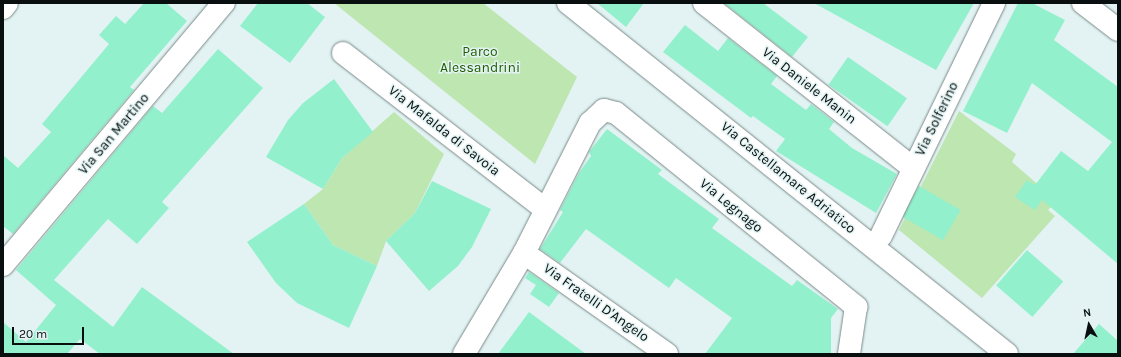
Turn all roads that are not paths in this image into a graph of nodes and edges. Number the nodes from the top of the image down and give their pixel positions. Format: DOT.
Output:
graph roads {
  1 [pos="7,3"];
  2 [pos="224,3"];
  3 [pos="568,3"];
  4 [pos="704,3"];
  5 [pos="994,3"];
  6 [pos="1083,3"];
  7 [pos="3,8"];
  8 [pos="1118,30"];
  9 [pos="343,53"];
  10 [pos="913,168"];
  11 [pos="545,209"];
  12 [pos="881,236"];
  13 [pos="524,253"];
  14 [pos="3,265"];
  15 [pos="464,354"];
  16 [pos="667,354"];
  17 [pos="849,354"];
  18 [pos="1007,354"];
  1 -- 7 [label="street"];
  2 -- 14 [label="street, Via San Martino"];
  3 -- 18 [label="street, Via Castellamare Adriatico"];
  4 -- 10 [label="street, Via Daniele Manin"];
  5 -- 10 [label="street, Via Solferino"];
  6 -- 8 [label="street"];
  9 -- 11 [label="street, Via Mafalda di Savoia"];
  10 -- 12 [label="street, Via Solferino"];
  11 -- 13 [label="street"];
  11 -- 17 [label="street, Via Legnago"];
  13 -- 15 [label="street"];
  13 -- 16 [label="street, Via Fratelli D'Angelo"];
}
